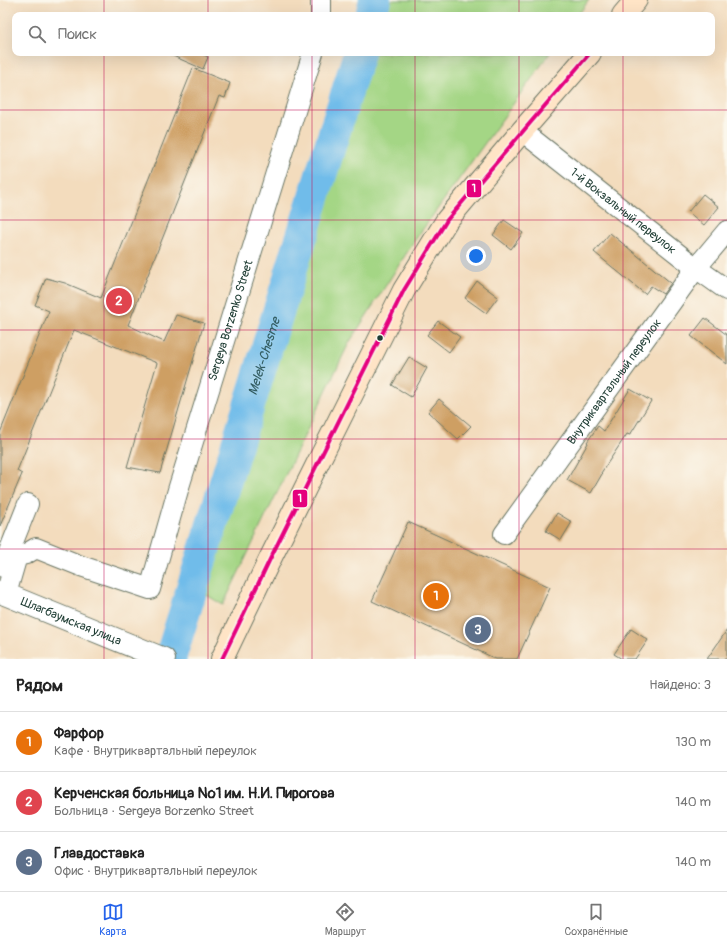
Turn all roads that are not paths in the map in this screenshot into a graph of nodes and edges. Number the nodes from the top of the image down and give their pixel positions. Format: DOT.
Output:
graph roads {
  1 [pos="321,0"];
  2 [pos="636,0"];
  3 [pos="321,12"];
  4 [pos="626,12"];
  5 [pos="312,56"];
  6 [pos="587,56"];
  7 [pos="522,131"];
  8 [pos="727,230"];
  9 [pos="696,268"];
  10 [pos="727,290"];
  11 [pos="28,504"];
  12 [pos="504,534"];
  13 [pos="13,554"];
  14 [pos="2,588"];
  15 [pos="156,655"];
  16 [pos="222,659"];
  1 -- 3 [label="street"];
  2 -- 4 [label="main road"];
  5 -- 13 [label="street, Sergeya Borzenko Street"];
  6 -- 7 [label="main road"];
  7 -- 9 [label="street, 1-й Вокзальный переулок"];
  7 -- 16 [label="main road"];
  8 -- 9 [label="street, Внутриквартальный переулок"];
  9 -- 10 [label="street, 1-й Вокзальный переулок"];
  9 -- 12 [label="street, Внутриквартальный переулок"];
  11 -- 13 [label="street"];
  13 -- 14 [label="street"];
  14 -- 15 [label="street, Шлагбаумская улица"];
}
